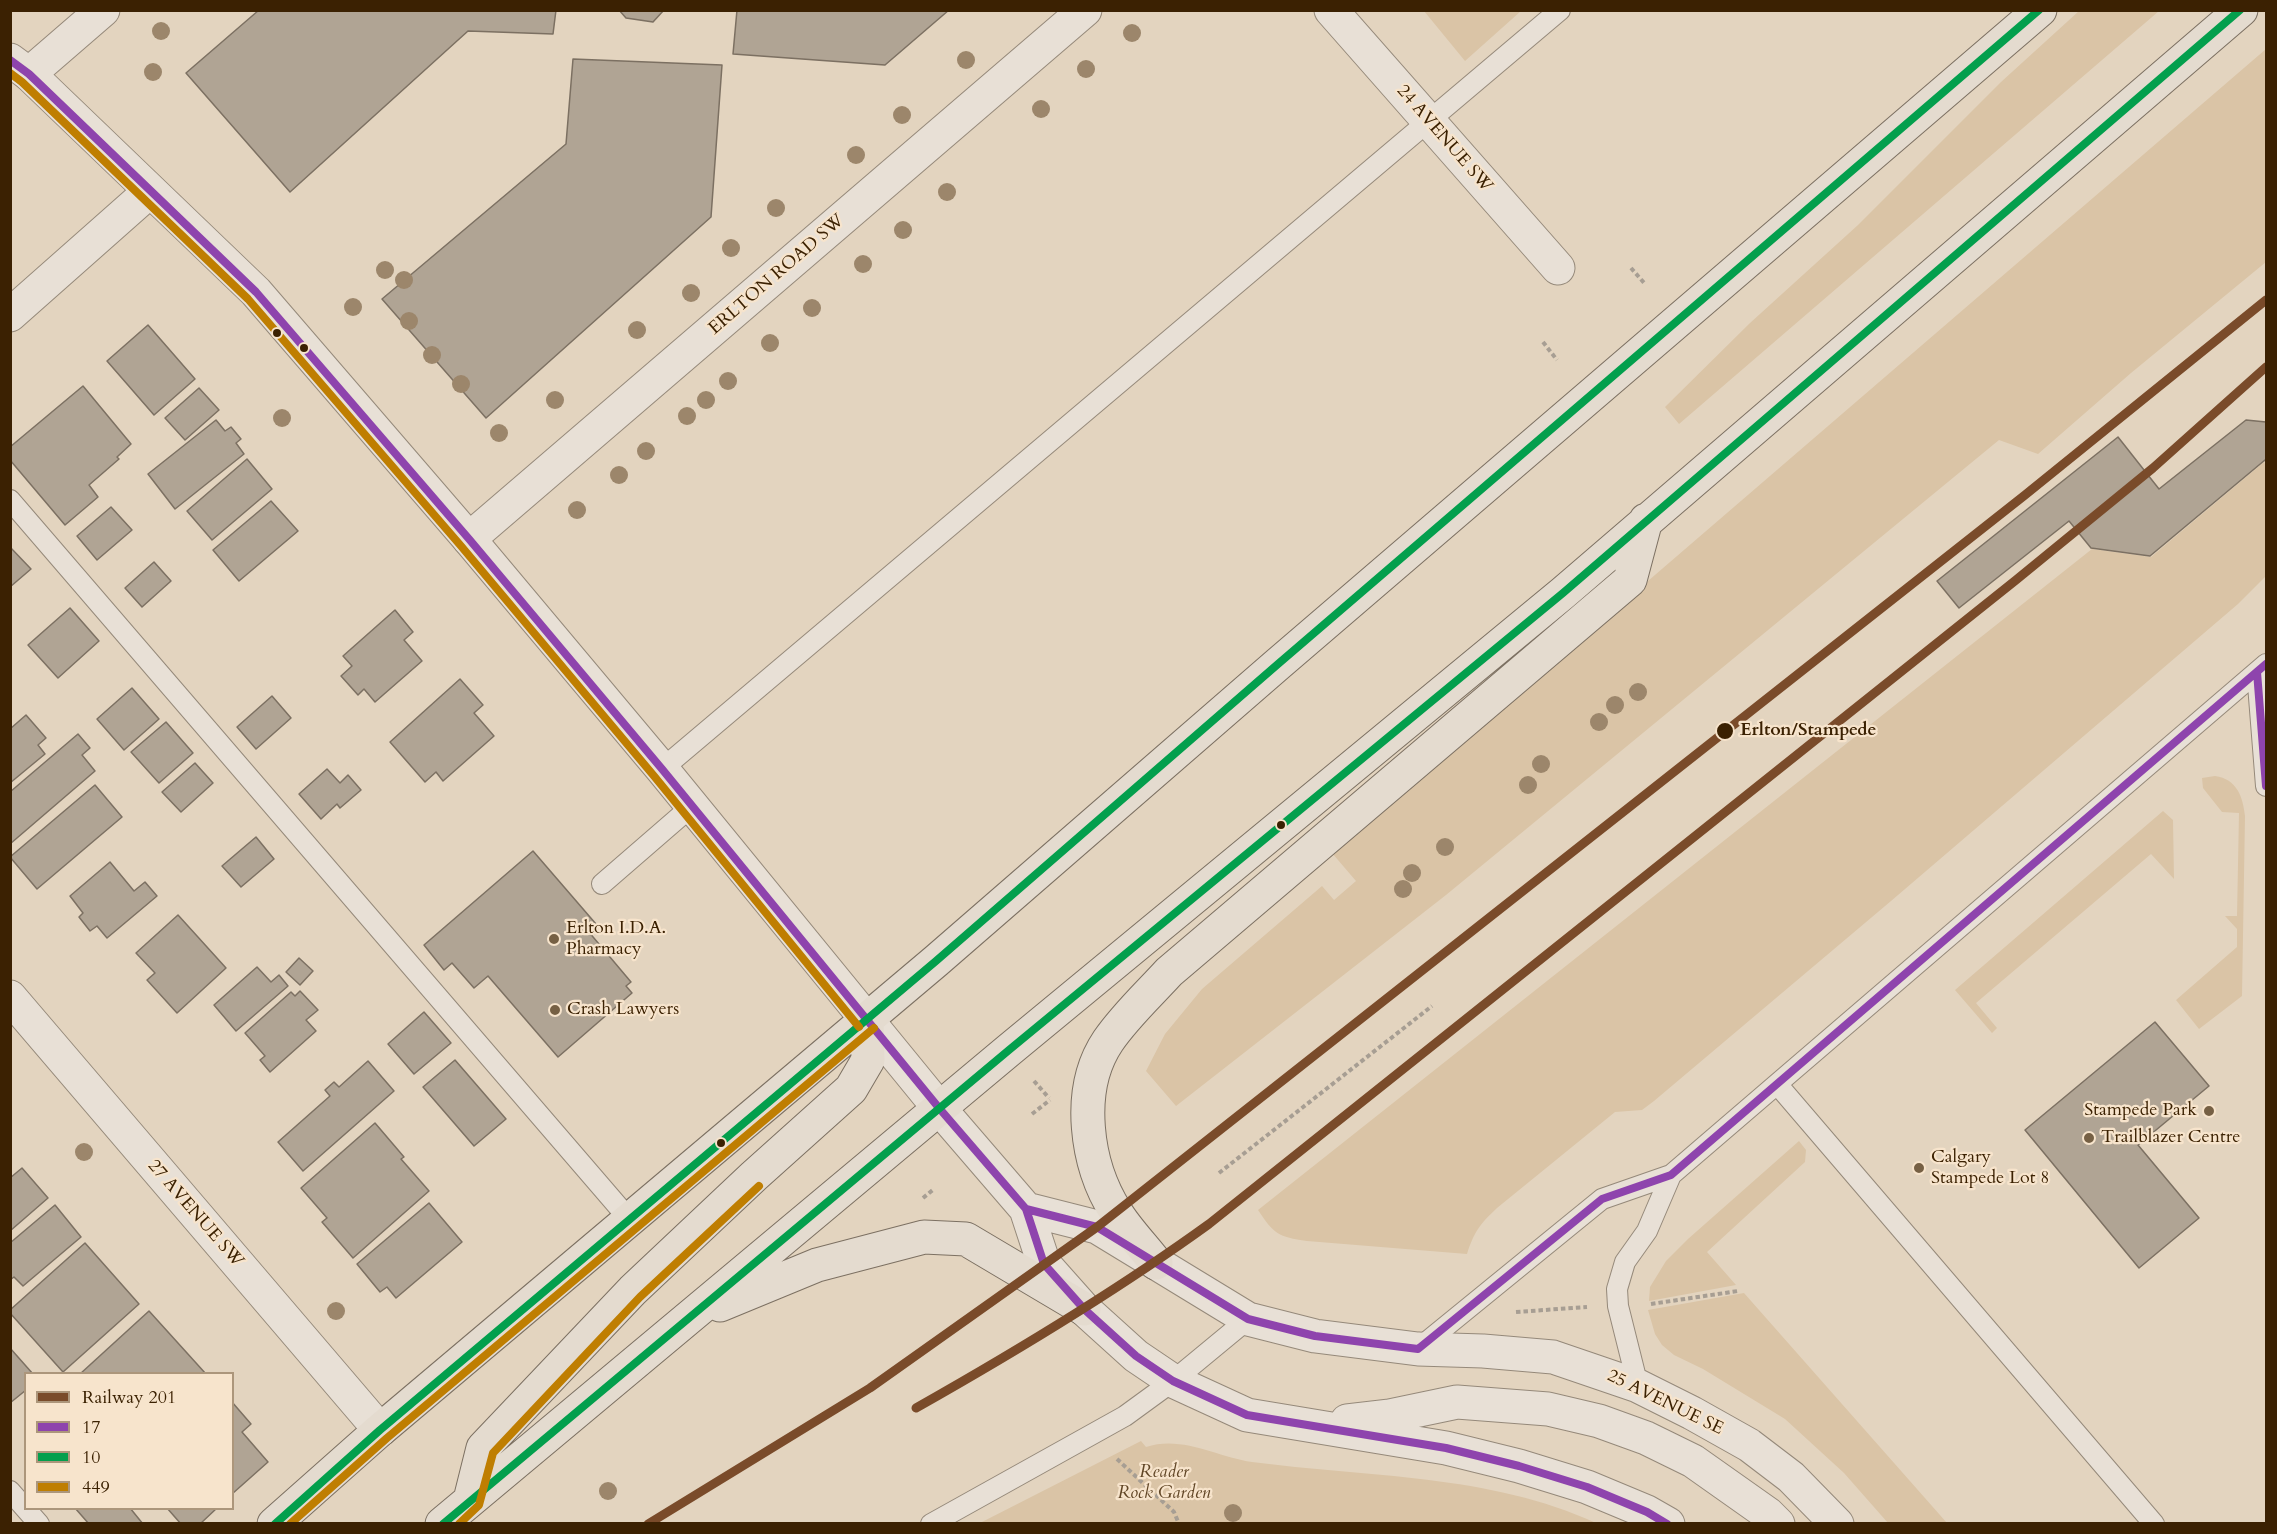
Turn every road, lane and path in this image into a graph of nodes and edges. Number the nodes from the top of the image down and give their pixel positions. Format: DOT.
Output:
graph roads {
  1 [pos="103,10"];
  2 [pos="1085,10"];
  3 [pos="1331,10"];
  4 [pos="1560,10"];
  5 [pos="2040,10"];
  6 [pos="2241,10"];
  7 [pos="20,67"];
  8 [pos="1429,122"];
  9 [pos="150,191"];
  10 [pos="1558,268"];
  11 [pos="1631,268"];
  12 [pos="1645,284"];
  13 [pos="10,315"];
  14 [pos="1544,342"];
  15 [pos="1557,360"];
  16 [pos="10,500"];
  17 [pos="1646,520"];
  18 [pos="469,538"];
  19 [pos="2262,668"];
  20 [pos="662,769"];
  21 [pos="2266,786"];
  22 [pos="692,806"];
  23 [pos="602,884"];
  24 [pos="10,998"];
  25 [pos="1432,1006"];
  26 [pos="867,1020"];
  27 [pos="1032,1078"];
  28 [pos="1777,1084"];
  29 [pos="939,1108"];
  30 [pos="1032,1114"];
  31 [pos="1220,1173"];
  32 [pos="1671,1175"];
  33 [pos="1026,1209"];
  34 [pos="629,1219"];
  35 [pos="1156,1263"];
  36 [pos="1738,1291"];
  37 [pos="1649,1304"];
  38 [pos="1590,1307"];
  39 [pos="1084,1309"];
  40 [pos="1505,1312"];
  41 [pos="690,1317"];
  42 [pos="1248,1319"];
  43 [pos="1418,1349"];
  44 [pos="1173,1381"];
  45 [pos="1638,1386"];
  46 [pos="1303,1425"];
  47 [pos="380,1430"];
  48 [pos="1115,1460"];
  49 [pos="10,1491"];
  50 [pos="470,1500"];
  51 [pos="24,1507"];
  52 [pos="27,1510"];
  53 [pos="39,1524"];
  54 [pos="274,1524"];
  55 [pos="442,1524"];
  56 [pos="931,1524"];
  57 [pos="1179,1524"];
  58 [pos="1668,1524"];
  59 [pos="1778,1524"];
  60 [pos="1837,1524"];
  61 [pos="2154,1524"];
  1 -- 7 [label="street"];
  2 -- 18 [label="street, ERLTON ROAD SW"];
  3 -- 8 [label="street, 24 AVENUE SW"];
  4 -- 8 [label="lane"];
  5 -- 26 [label="main road"];
  6 -- 17 [label="main road"];
  7 -- 9 [label="street"];
  8 -- 10 [label="street, 24 AVENUE SW"];
  8 -- 20 [label="lane"];
  9 -- 13 [label="street"];
  9 -- 18 [label="street"];
  11 -- 12 [label="path"];
  14 -- 15 [label="path"];
  16 -- 34 [label="lane"];
  17 -- 29 [label="main road"];
  17 -- 35 [label="main road"];
  18 -- 20 [label="street"];
  19 -- 21 [label="lane"];
  19 -- 28 [label="lane"];
  20 -- 22 [label="street"];
  22 -- 23 [label="lane"];
  22 -- 26 [label="street"];
  24 -- 47 [label="street, 27 AVENUE SW"];
  25 -- 31 [label="path"];
  26 -- 29 [label="street"];
  26 -- 34 [label="main road"];
  26 -- 50 [label="main road"];
  27 -- 30 [label="path"];
  28 -- 32 [label="lane"];
  28 -- 61 [label="lane"];
  29 -- 33 [label="street"];
  29 -- 41 [label="main road"];
  32 -- 43 [label="lane"];
  32 -- 45 [label="lane"];
  33 -- 35 [label="street, 25 AVENUE SE"];
  33 -- 39 [label="street"];
  34 -- 47 [label="main road"];
  35 -- 42 [label="street, 25 AVENUE SE"];
  36 -- 37 [label="path"];
  38 -- 40 [label="path"];
  39 -- 41 [label="main road"];
  39 -- 44 [label="street"];
  41 -- 50 [label="main road"];
  42 -- 43 [label="street, 25 AVENUE SE"];
  42 -- 44 [label="lane"];
  43 -- 45 [label="street, 25 AVENUE SE"];
  44 -- 46 [label="street"];
  44 -- 56 [label="lane"];
  45 -- 60 [label="street, 25 AVENUE SE"];
  46 -- 58 [label="street"];
  46 -- 59 [label="street"];
  47 -- 54 [label="main road"];
  48 -- 57 [label="path"];
  49 -- 51 [label="lane"];
  50 -- 55 [label="main road"];
  52 -- 53 [label="lane"];
}
